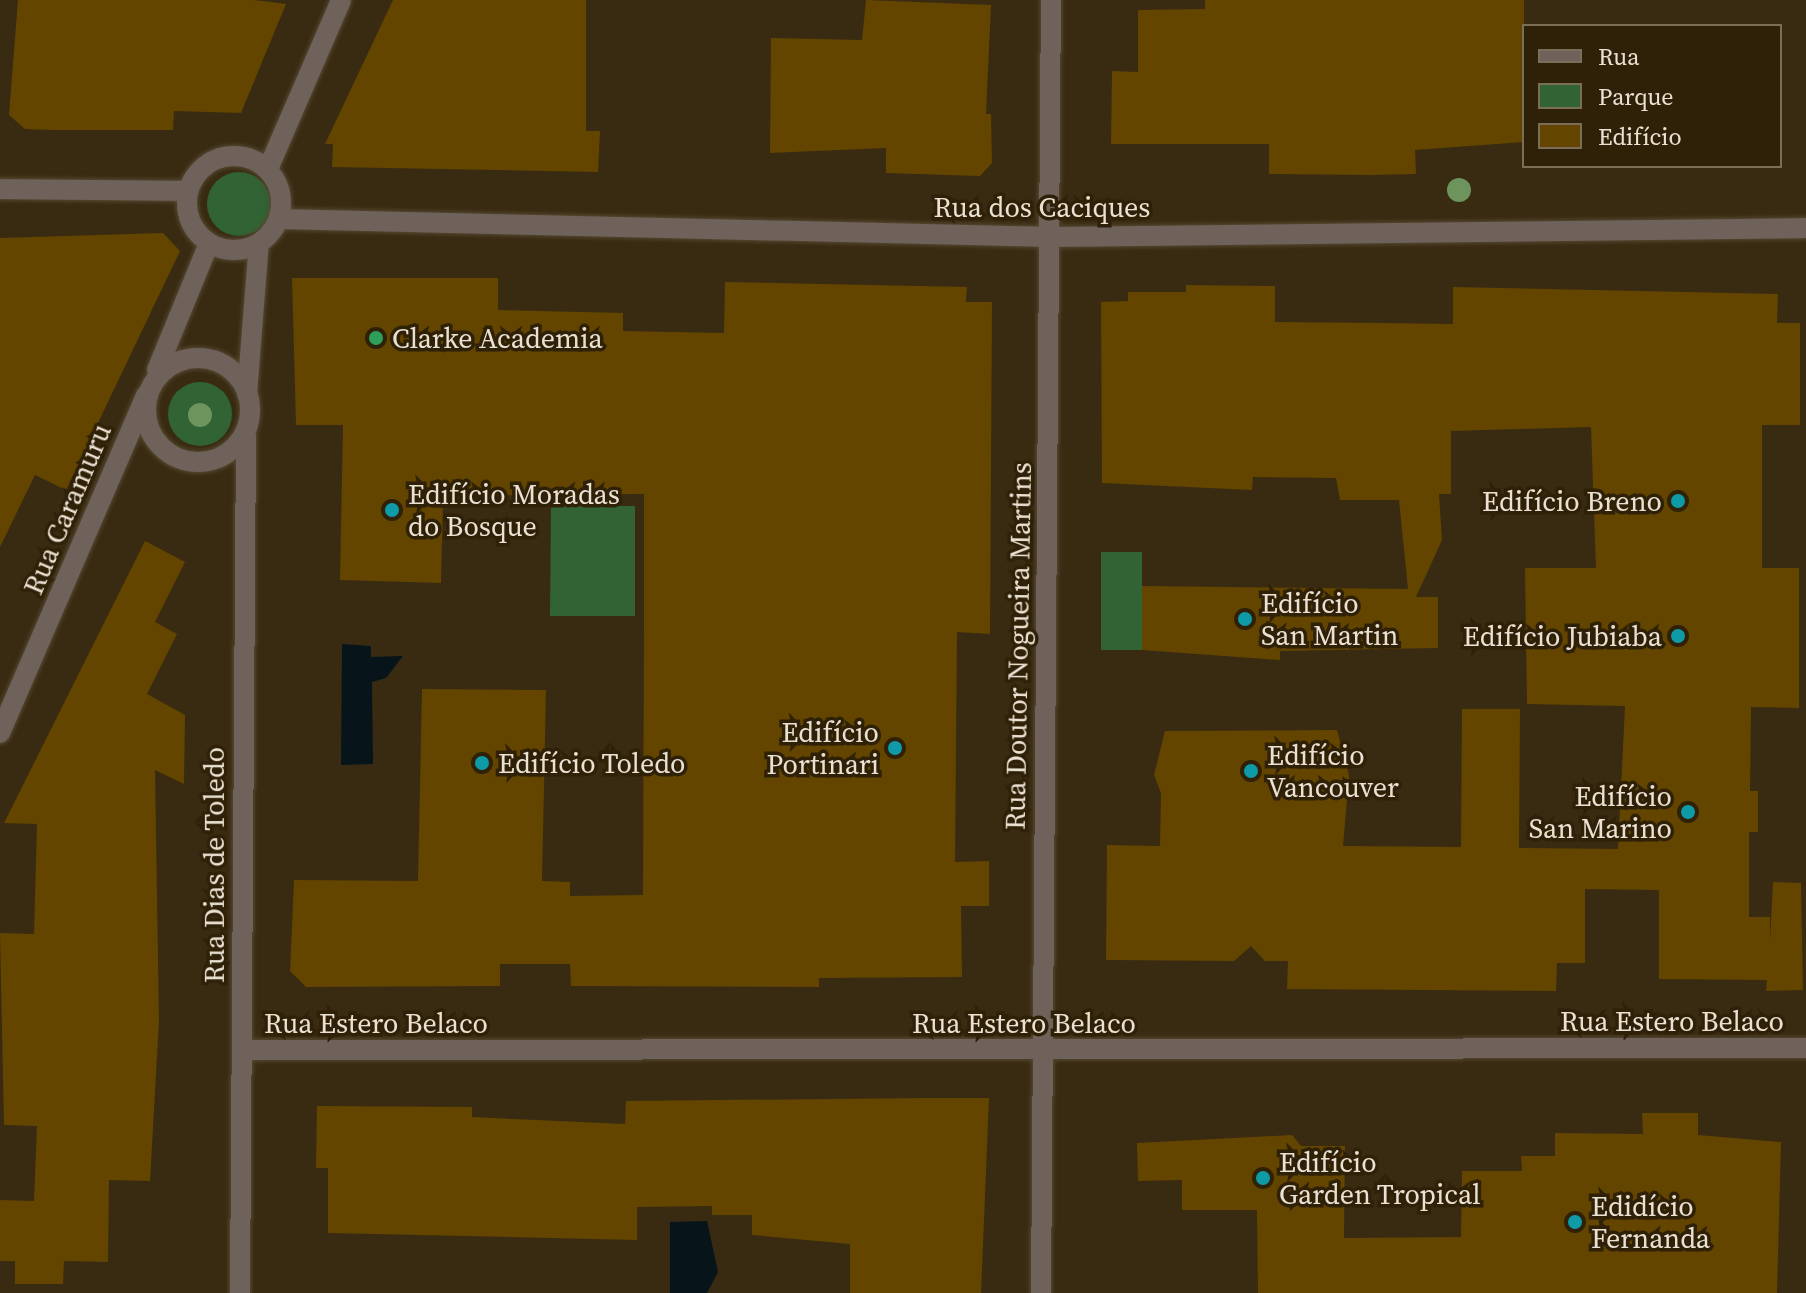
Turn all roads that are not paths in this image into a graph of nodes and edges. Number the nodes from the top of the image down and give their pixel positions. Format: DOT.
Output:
graph roads {
  1 [pos="341,0"];
  2 [pos="1051,0"];
  3 [pos="268,169"];
  4 [pos="0,189"];
  5 [pos="188,191"];
  6 [pos="279,219"];
  7 [pos="1806,228"];
  8 [pos="1053,237"];
  9 [pos="209,243"];
  10 [pos="259,243"];
  11 [pos="157,370"];
  12 [pos="247,394"];
  13 [pos="146,395"];
  14 [pos="246,436"];
  15 [pos="0,733"];
  16 [pos="1806,1048"];
  17 [pos="243,1050"];
  18 [pos="1039,1051"];
  19 [pos="240,1293"];
  20 [pos="1041,1293"];
  1 -- 3 [label="street"];
  2 -- 8 [label="street, Rua Doutor Nogueira Martins"];
  3 -- 5 [label="street"];
  3 -- 6 [label="street"];
  4 -- 5 [label="street"];
  5 -- 9 [label="street"];
  6 -- 8 [label="street, Rua dos Caciques"];
  6 -- 10 [label="street"];
  7 -- 8 [label="street, Rua dos Caciques"];
  8 -- 18 [label="street, Rua Doutor Nogueira Martins"];
  9 -- 10 [label="street"];
  9 -- 11 [label="street"];
  10 -- 12 [label="street"];
  11 -- 12 [label="street"];
  11 -- 13 [label="street"];
  12 -- 14 [label="street"];
  13 -- 14 [label="street"];
  13 -- 15 [label="street, Rua Caramuru"];
  14 -- 17 [label="street, Rua Dias de Toledo"];
  16 -- 18 [label="street, Rua Estero Belaco"];
  17 -- 18 [label="street, Rua Estero Belaco"];
  17 -- 19 [label="street, Rua Dias de Toledo"];
  18 -- 20 [label="street, Rua Doutor Nogueira Martins"];
}
